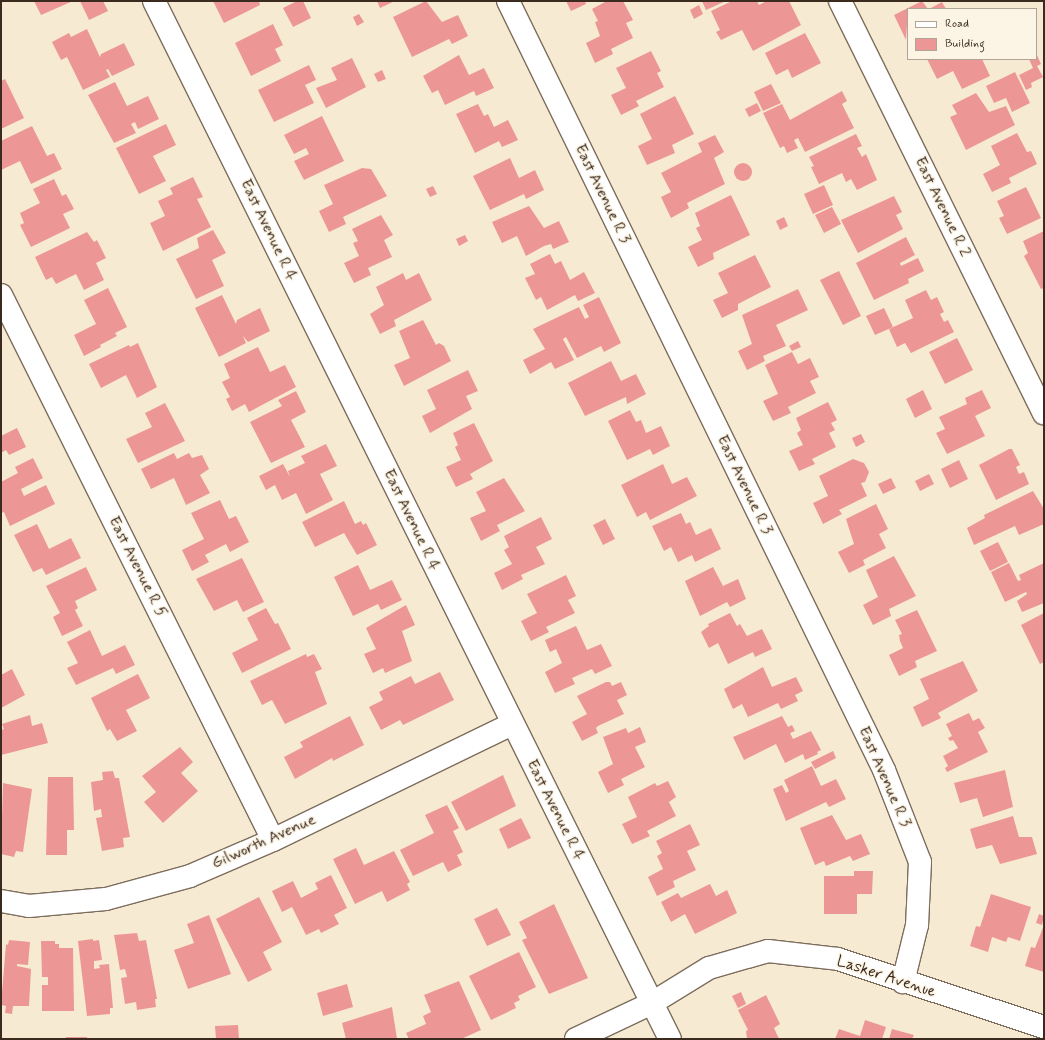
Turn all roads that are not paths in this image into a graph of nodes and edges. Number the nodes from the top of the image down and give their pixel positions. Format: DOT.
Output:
graph roads {
  1 [pos="154,1"];
  2 [pos="508,1"];
  3 [pos="840,1"];
  4 [pos="1,295"];
  5 [pos="1044,413"];
  6 [pos="512,724"];
  7 [pos="273,840"];
  8 [pos="1,901"];
  9 [pos="903,982"];
  10 [pos="652,1003"];
  11 [pos="1044,1027"];
  12 [pos="576,1039"];
  13 [pos="670,1039"];
  1 -- 6 [label="street, East Avenue R 4"];
  2 -- 9 [label="street, East Avenue R 3"];
  3 -- 5 [label="street, East Avenue R 2"];
  4 -- 7 [label="street, East Avenue R 5"];
  6 -- 7 [label="street, Gilworth Avenue"];
  6 -- 10 [label="street, East Avenue R 4"];
  7 -- 8 [label="street, Gilworth Avenue"];
  9 -- 10 [label="street, Lasker Avenue"];
  9 -- 11 [label="street, Lasker Avenue"];
  10 -- 12 [label="street, Lasker Avenue"];
  10 -- 13 [label="street, East Avenue R 4"];
}
